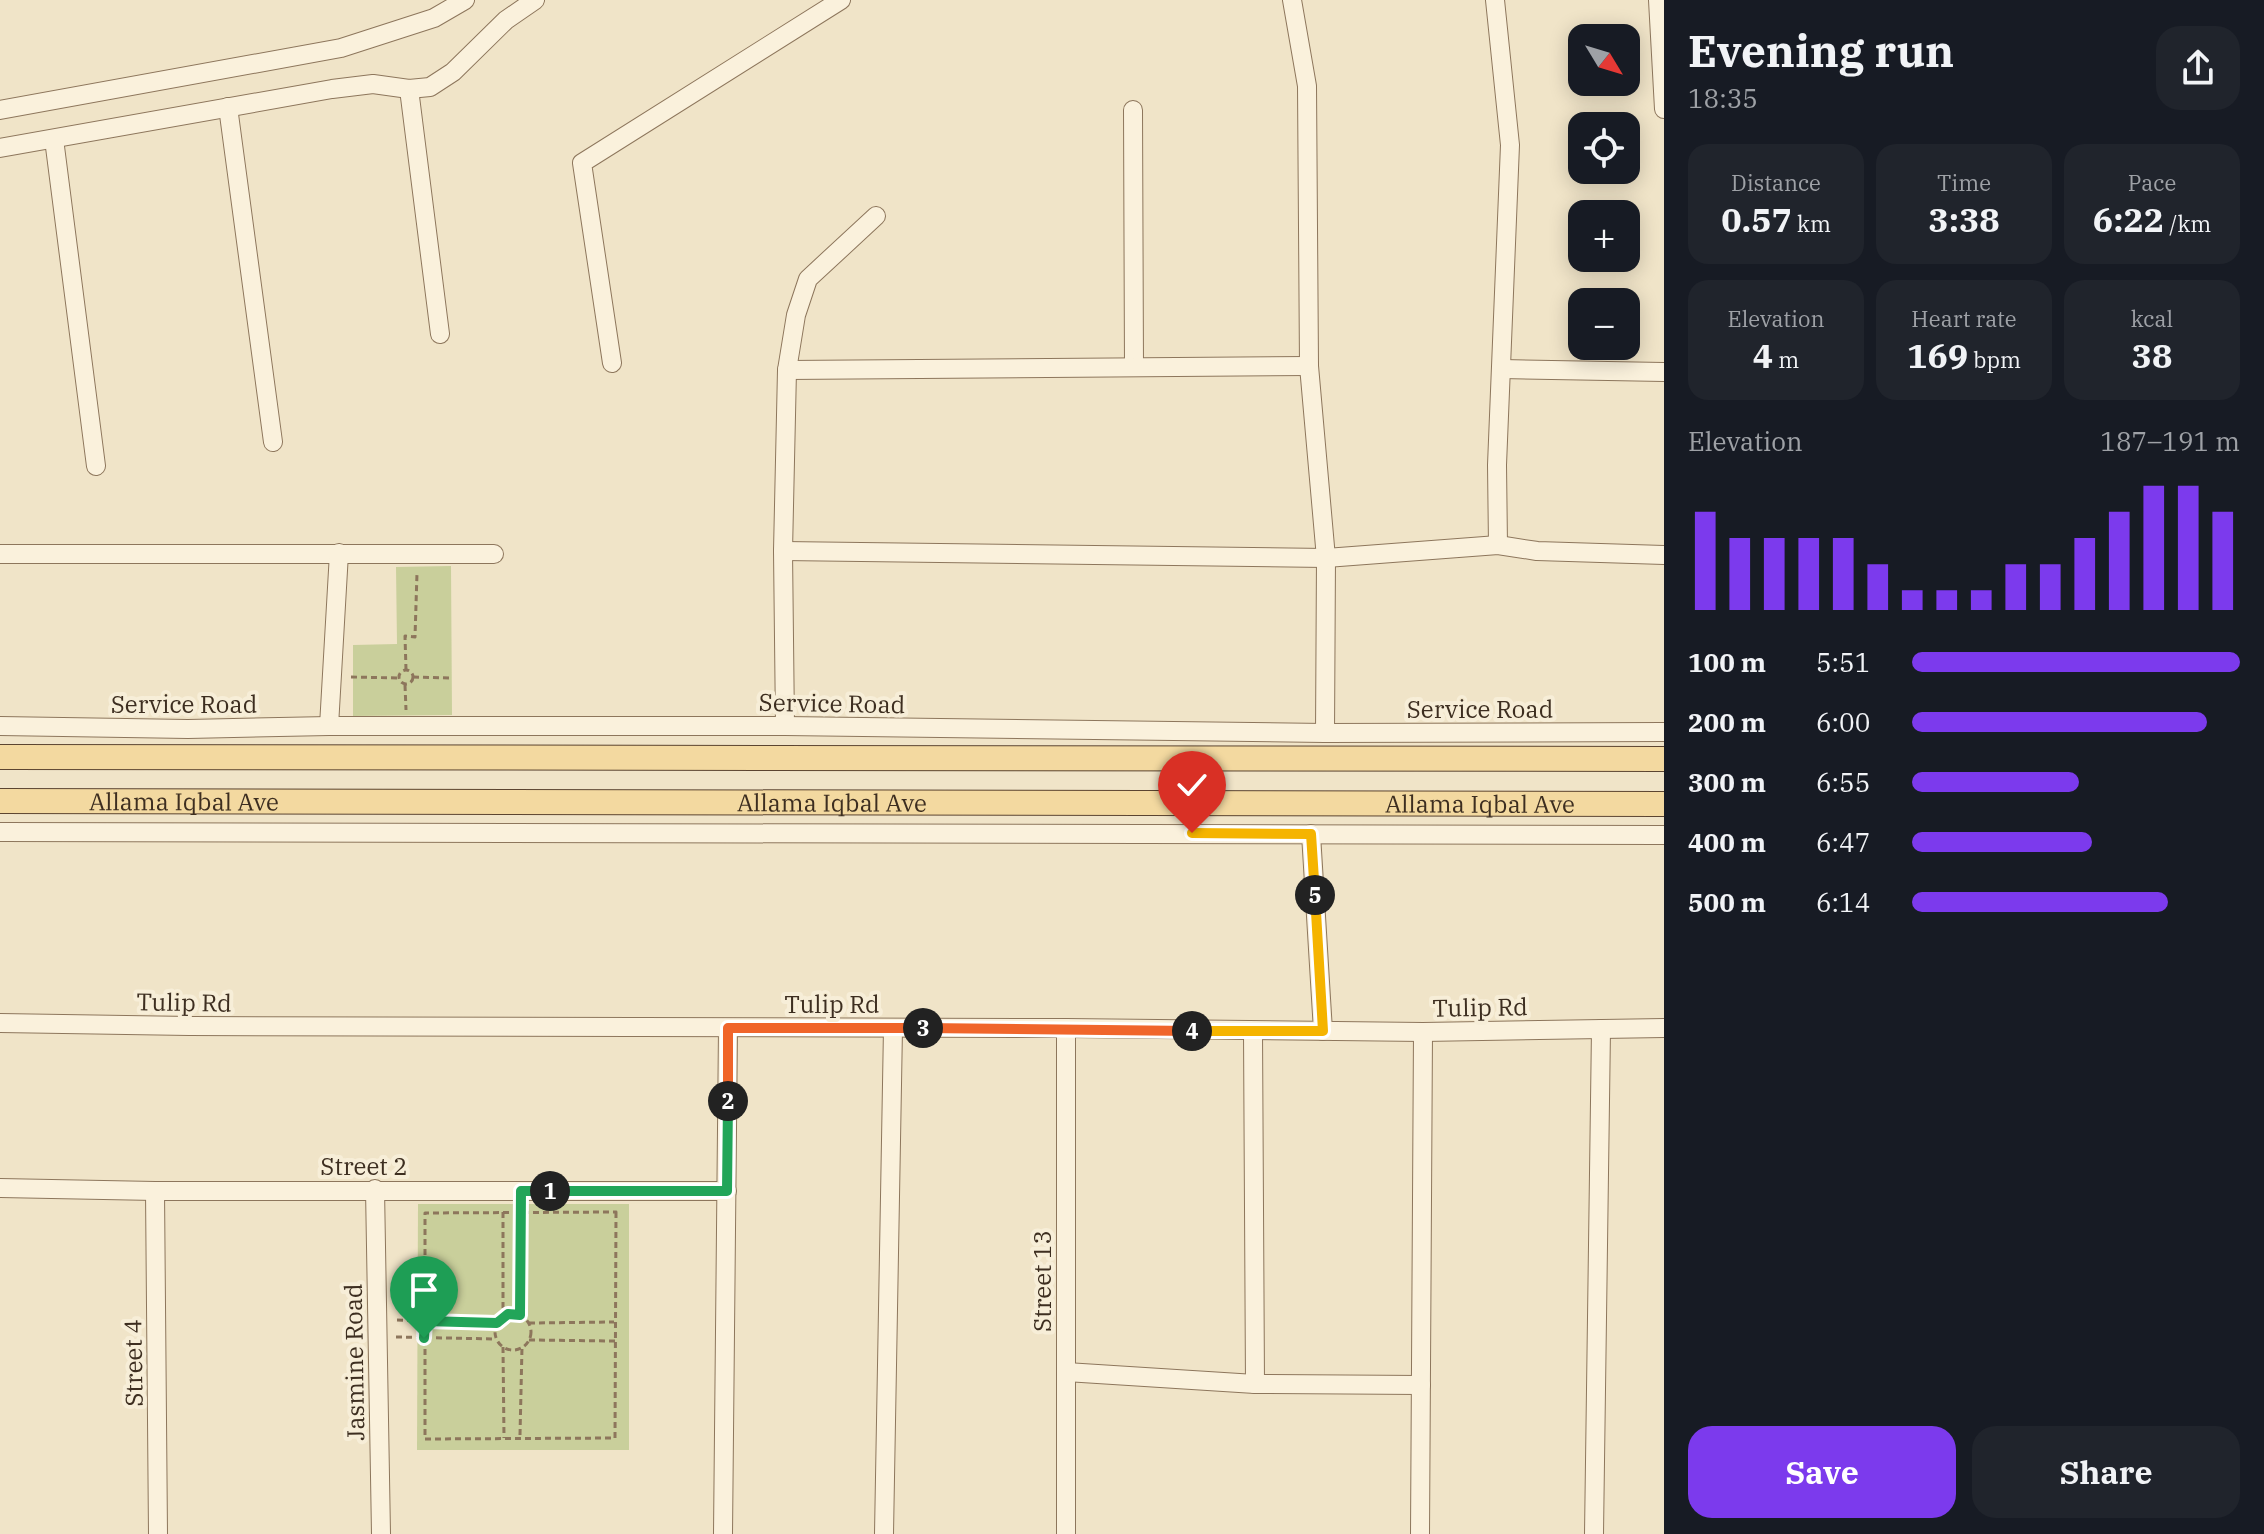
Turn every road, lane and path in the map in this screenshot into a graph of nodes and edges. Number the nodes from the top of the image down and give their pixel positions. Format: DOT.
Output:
graph roads {
  1 [pos="465,0"];
  2 [pos="535,0"];
  3 [pos="841,0"];
  4 [pos="1292,0"];
  5 [pos="1495,0"];
  6 [pos="1658,0"];
  7 [pos="409,89"];
  8 [pos="228,107"];
  9 [pos="1664,109"];
  10 [pos="0,110"];
  11 [pos="1133,110"];
  12 [pos="54,139"];
  13 [pos="0,148"];
  14 [pos="876,216"];
  15 [pos="440,334"];
  16 [pos="612,363"];
  17 [pos="1309,366"];
  18 [pos="1134,367"];
  19 [pos="1502,369"];
  20 [pos="787,370"];
  21 [pos="1664,372"];
  22 [pos="273,442"];
  23 [pos="96,466"];
  24 [pos="1498,545"];
  25 [pos="783,551"];
  26 [pos="339,553"];
  27 [pos="417,553"];
  28 [pos="0,554"];
  29 [pos="494,554"];
  30 [pos="1664,555"];
  31 [pos="1326,558"];
  32 [pos="406,670"];
  33 [pos="332,677"];
  34 [pos="413,677"];
  35 [pos="399,678"];
  36 [pos="450,678"];
  37 [pos="405,684"];
  38 [pos="0,726"];
  39 [pos="329,726"];
  40 [pos="407,726"];
  41 [pos="785,726"];
  42 [pos="1664,732"];
  43 [pos="1325,733"];
  44 [pos="0,757"];
  45 [pos="1664,759"];
  46 [pos="0,801"];
  47 [pos="1664,804"];
  48 [pos="0,832"];
  49 [pos="1311,834"];
  50 [pos="1664,835"];
  51 [pos="0,1023"];
  52 [pos="728,1028"];
  53 [pos="893,1028"];
  54 [pos="1066,1028"];
  55 [pos="1664,1028"];
  56 [pos="1601,1029"];
  57 [pos="1323,1031"];
  58 [pos="1253,1032"];
  59 [pos="1423,1032"];
  60 [pos="0,1188"];
  61 [pos="375,1189"];
  62 [pos="155,1191"];
  63 [pos="512,1191"];
  64 [pos="727,1191"];
  65 [pos="503,1213"];
  66 [pos="521,1213"];
  67 [pos="520,1315"];
  68 [pos="503,1316"];
  69 [pos="425,1321"];
  70 [pos="614,1322"];
  71 [pos="497,1323"];
  72 [pos="529,1323"];
  73 [pos="377,1327"];
  74 [pos="424,1338"];
  75 [pos="496,1339"];
  76 [pos="529,1340"];
  77 [pos="615,1341"];
  78 [pos="503,1347"];
  79 [pos="522,1347"];
  80 [pos="1066,1372"];
  81 [pos="1255,1384"];
  82 [pos="1421,1385"];
  83 [pos="520,1437"];
  84 [pos="504,1438"];
  85 [pos="158,1534"];
  86 [pos="381,1534"];
  87 [pos="723,1534"];
  88 [pos="884,1534"];
  89 [pos="1066,1534"];
  90 [pos="1420,1534"];
  91 [pos="1594,1534"];
  1 -- 10 [label="street"];
  2 -- 7 [label="street"];
  3 -- 16 [label="street"];
  4 -- 17 [label="street"];
  5 -- 19 [label="street"];
  6 -- 9 [label="street"];
  7 -- 8 [label="street"];
  7 -- 15 [label="street"];
  8 -- 12 [label="street"];
  8 -- 22 [label="street"];
  11 -- 18 [label="street"];
  12 -- 13 [label="street"];
  12 -- 23 [label="street"];
  14 -- 20 [label="street"];
  17 -- 18 [label="street"];
  17 -- 31 [label="street"];
  18 -- 20 [label="street"];
  19 -- 21 [label="street"];
  19 -- 24 [label="street"];
  20 -- 25 [label="street"];
  24 -- 30 [label="street"];
  24 -- 31 [label="street"];
  25 -- 31 [label="street"];
  25 -- 41 [label="street"];
  26 -- 27 [label="street"];
  26 -- 28 [label="street"];
  26 -- 33 [label="street"];
  27 -- 29 [label="street"];
  27 -- 32 [label="path"];
  31 -- 43 [label="street"];
  32 -- 34 [label="path"];
  32 -- 35 [label="path"];
  33 -- 35 [label="path"];
  33 -- 39 [label="street"];
  34 -- 36 [label="path"];
  34 -- 37 [label="path"];
  35 -- 37 [label="path"];
  37 -- 40 [label="path"];
  38 -- 39 [label="street, Service Road"];
  39 -- 40 [label="street, Service Road"];
  40 -- 41 [label="street, Service Road"];
  41 -- 43 [label="street, Service Road"];
  42 -- 43 [label="street, Service Road"];
  44 -- 45 [label="main road, Allama Iqbal Ave"];
  46 -- 47 [label="main road, Allama Iqbal Ave"];
  48 -- 49 [label="street"];
  49 -- 50 [label="street"];
  49 -- 57 [label="street"];
  51 -- 52 [label="street, Tulip Rd"];
  52 -- 53 [label="street, Tulip Rd"];
  52 -- 64 [label="street"];
  53 -- 54 [label="street, Tulip Rd"];
  53 -- 88 [label="street"];
  54 -- 58 [label="street, Tulip Rd"];
  54 -- 80 [label="street, Street 13"];
  55 -- 56 [label="street, Tulip Rd"];
  56 -- 59 [label="street, Tulip Rd"];
  56 -- 91 [label="street"];
  57 -- 58 [label="street, Tulip Rd"];
  57 -- 59 [label="street, Tulip Rd"];
  58 -- 81 [label="street"];
  59 -- 82 [label="street"];
  60 -- 62 [label="street, Street 2"];
  61 -- 62 [label="street, Street 2"];
  61 -- 63 [label="street, Street 2"];
  61 -- 73 [label="street, Jasmine Road"];
  62 -- 85 [label="street, Street 4"];
  63 -- 64 [label="street, Street 2"];
  63 -- 65 [label="path"];
  63 -- 66 [label="path"];
  64 -- 87 [label="street"];
  65 -- 66 [label="path"];
  65 -- 68 [label="path"];
  65 -- 69 [label="path"];
  66 -- 67 [label="path"];
  66 -- 77 [label="path"];
  67 -- 68 [label="path"];
  67 -- 72 [label="path"];
  68 -- 71 [label="path"];
  69 -- 71 [label="path"];
  69 -- 73 [label="path"];
  69 -- 74 [label="path"];
  70 -- 72 [label="path"];
  71 -- 75 [label="path"];
  72 -- 76 [label="path"];
  73 -- 74 [label="path"];
  73 -- 86 [label="street, Jasmine Road"];
  74 -- 75 [label="path"];
  74 -- 84 [label="path"];
  75 -- 78 [label="path"];
  76 -- 77 [label="path"];
  76 -- 79 [label="path"];
  77 -- 83 [label="path"];
  78 -- 79 [label="path"];
  78 -- 84 [label="path"];
  79 -- 83 [label="path"];
  80 -- 81 [label="street"];
  80 -- 89 [label="street, Street 13"];
  81 -- 82 [label="street"];
  82 -- 90 [label="street"];
  83 -- 84 [label="path"];
}
